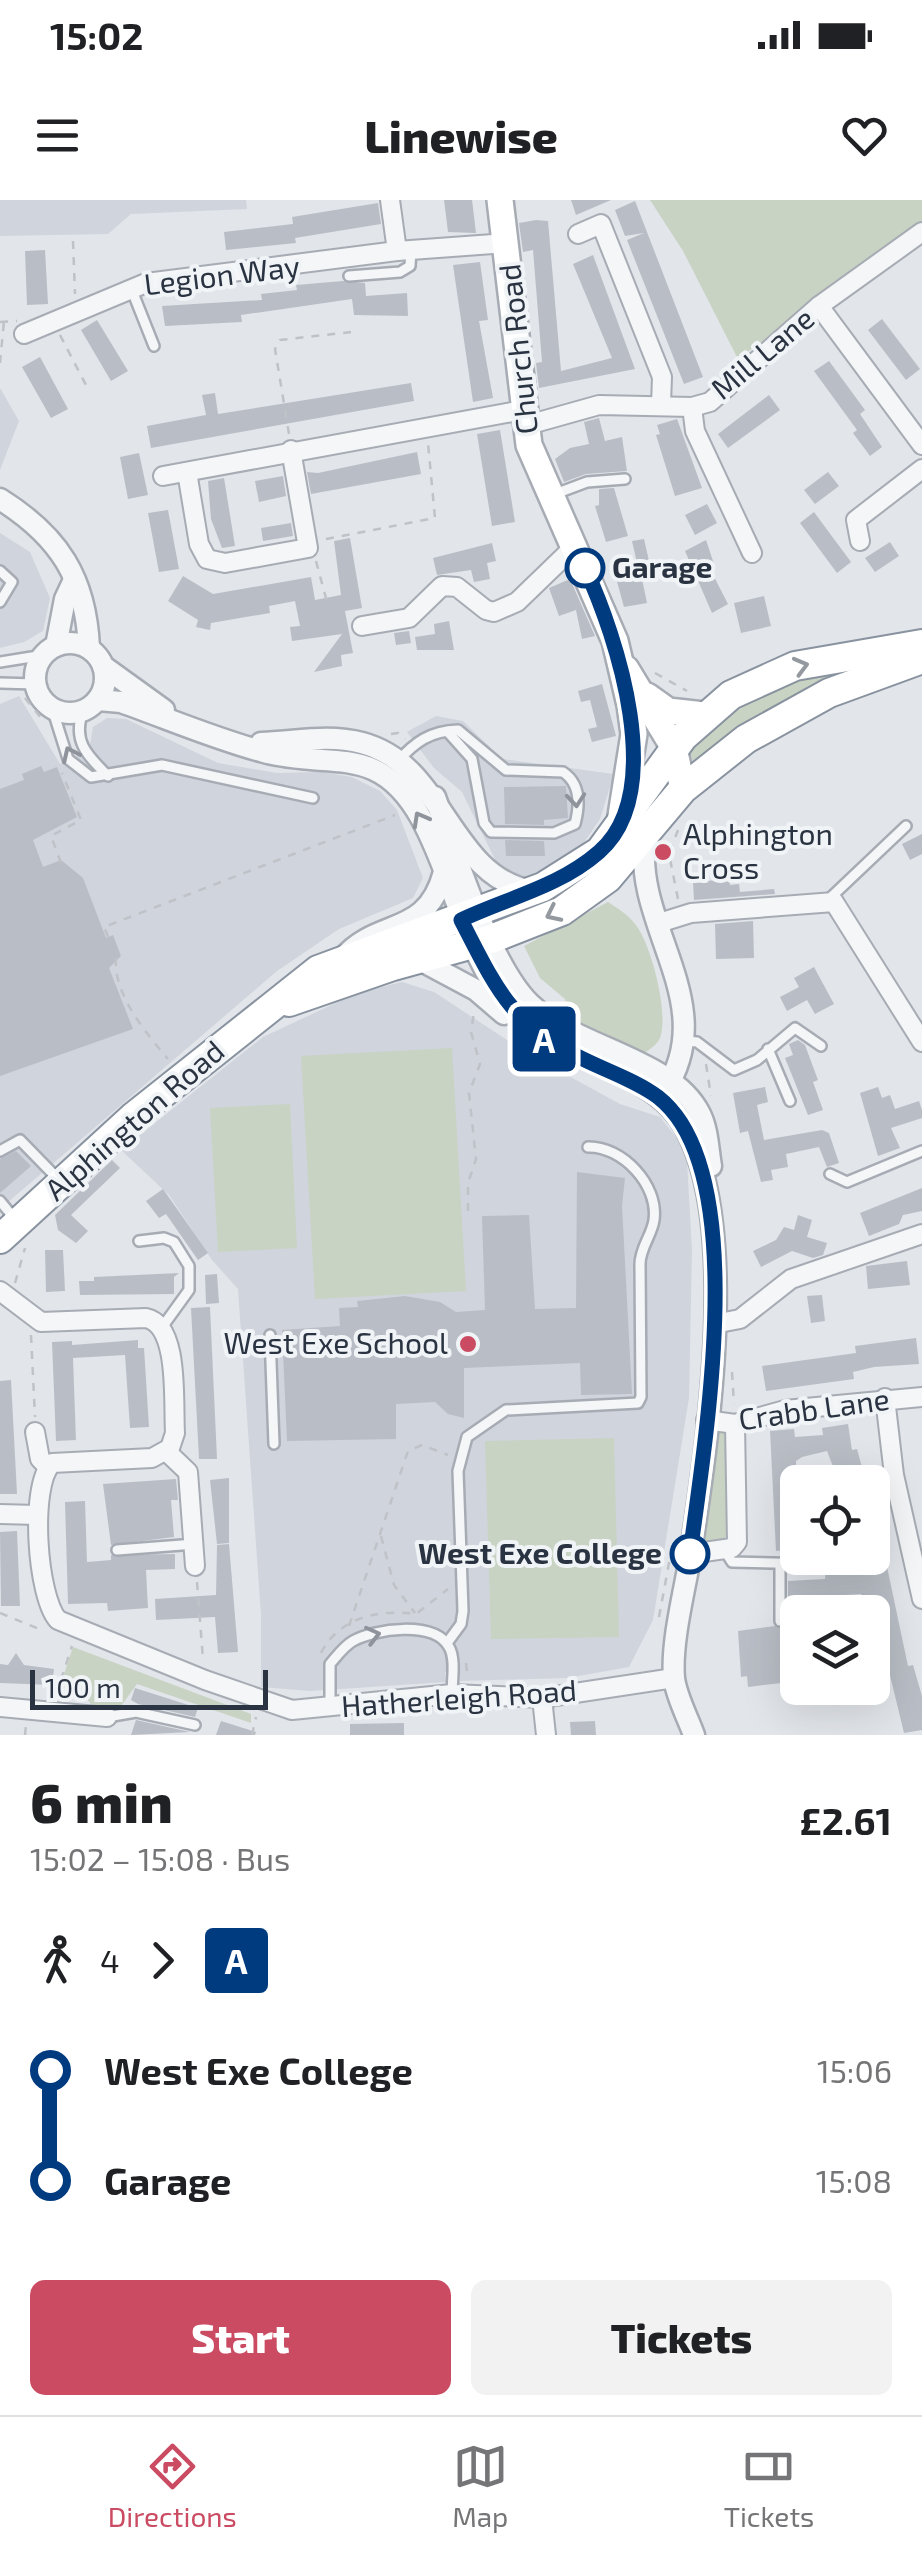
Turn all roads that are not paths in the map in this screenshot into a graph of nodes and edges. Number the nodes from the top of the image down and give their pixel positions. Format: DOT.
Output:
graph roads {
  1 [pos="390,200"];
  2 [pos="500,200"];
  3 [pos="922,232"];
  4 [pos="578,234"];
  5 [pos="507,242"];
  6 [pos="404,251"];
  7 [pos="350,276"];
  8 [pos="131,287"];
  9 [pos="819,306"];
  10 [pos="24,334"];
  11 [pos="154,346"];
  12 [pos="661,404"];
  13 [pos="692,407"];
  14 [pos="524,418"];
  15 [pos="922,445"];
  16 [pos="291,450"];
  17 [pos="922,469"];
  18 [pos="187,472"];
  19 [pos="163,476"];
  20 [pos="625,480"];
  21 [pos="550,496"];
  22 [pos="0,499"];
  23 [pos="736,524"];
  24 [pos="719,534"];
  25 [pos="860,540"];
  26 [pos="575,546"];
  27 [pos="752,553"];
  28 [pos="0,570"];
  29 [pos="72,582"];
  30 [pos="0,602"];
  31 [pos="362,626"];
  32 [pos="922,644"];
  33 [pos="89,648"];
  34 [pos="50,651"];
  35 [pos="619,656"];
  36 [pos="922,659"];
  37 [pos="0,662"];
  38 [pos="103,666"];
  39 [pos="0,683"];
  40 [pos="28,689"];
  41 [pos="647,696"];
  42 [pos="90,705"];
  43 [pos="704,714"];
  44 [pos="48,715"];
  45 [pos="182,724"];
  46 [pos="447,730"];
  47 [pos="674,748"];
  48 [pos="398,760"];
  49 [pos="108,776"];
  50 [pos="682,789"];
  51 [pos="435,797"];
  52 [pos="313,798"];
  53 [pos="906,826"];
  54 [pos="617,832"];
  55 [pos="645,838"];
  56 [pos="444,871"];
  57 [pos="608,878"];
  58 [pos="531,892"];
  59 [pos="648,897"];
  60 [pos="828,900"];
  61 [pos="659,923"];
  62 [pos="476,929"];
  63 [pos="418,958"];
  64 [pos="342,959"];
  65 [pos="273,1008"];
  66 [pos="524,1024"];
  67 [pos="922,1042"];
  68 [pos="694,1043"];
  69 [pos="821,1046"];
  70 [pos="768,1048"];
  71 [pos="666,1090"];
  72 [pos="790,1102"];
  73 [pos="588,1147"];
  74 [pos="0,1151"];
  75 [pos="922,1151"];
  76 [pos="830,1174"];
  77 [pos="62,1183"];
  78 [pos="6,1221"];
  79 [pos="922,1234"];
  80 [pos="140,1241"];
  81 [pos="0,1291"];
  82 [pos="714,1324"];
  83 [pos="162,1326"];
  84 [pos="270,1335"];
  85 [pos="922,1397"];
  86 [pos="884,1398"];
  87 [pos="706,1420"];
  88 [pos="736,1424"];
  89 [pos="35,1432"];
  90 [pos="274,1444"];
  91 [pos="166,1451"];
  92 [pos="48,1467"];
  93 [pos="0,1514"];
  94 [pos="37,1515"];
  95 [pos="195,1544"];
  96 [pos="724,1549"];
  97 [pos="118,1550"];
  98 [pos="690,1554"];
  99 [pos="780,1564"];
  100 [pos="196,1566"];
  101 [pos="922,1600"];
  102 [pos="447,1643"];
  103 [pos="674,1678"];
  104 [pos="458,1688"];
  105 [pos="542,1698"];
  106 [pos="330,1707"];
  107 [pos="0,1708"];
  108 [pos="107,1717"];
  109 [pos="195,1726"];
  110 [pos="546,1735"];
  111 [pos="694,1735"];
  1 -- 6 [label="street"];
  2 -- 5 [label="main road, Church Road"];
  3 -- 9 [label="street, Mill Lane"];
  4 -- 12 [label="street"];
  5 -- 6 [label="street, Legion Way"];
  5 -- 14 [label="main road, Church Road"];
  6 -- 7 [label="lane"];
  6 -- 8 [label="street, Legion Way"];
  8 -- 10 [label="street, Legion Way"];
  8 -- 11 [label="lane"];
  9 -- 13 [label="street, Mill Lane"];
  9 -- 15 [label="street"];
  12 -- 13 [label="street, Mill Lane"];
  12 -- 14 [label="street, Mill Lane"];
  13 -- 23 [label="street"];
  14 -- 16 [label="street, Mill Lane"];
  14 -- 21 [label="main road, Church Road"];
  16 -- 18 [label="street, Mill Lane"];
  16 -- 18 [label="street"];
  17 -- 25 [label="street"];
  18 -- 19 [label="street, Mill Lane"];
  20 -- 21 [label="lane"];
  21 -- 26 [label="main road, Church Road"];
  22 -- 29 [label="street"];
  23 -- 24 [label="street"];
  23 -- 27 [label="street"];
  26 -- 31 [label="street"];
  26 -- 35 [label="main road, Church Road"];
  28 -- 30 [label="lane"];
  29 -- 33 [label="street"];
  29 -- 34 [label="street"];
  43 -- 32 [label="highway, Alphington Road, one-way"];
  33 -- 34 [label="street"];
  33 -- 38 [label="street"];
  34 -- 37 [label="lane"];
  34 -- 40 [label="street"];
  35 -- 41 [label="main road, Church Road"];
  35 -- 54 [label="main road, Church Road"];
  36 -- 50 [label="highway, Alphington Road"];
  38 -- 42 [label="street"];
  38 -- 45 [label="street"];
  39 -- 40 [label="lane"];
  40 -- 44 [label="street"];
  41 -- 43 [label="main road"];
  41 -- 47 [label="main road, Church Road"];
  42 -- 44 [label="street"];
  42 -- 45 [label="street"];
  42 -- 49 [label="lane"];
  43 -- 47 [label="highway, Alphington Road"];
  49 -- 44 [label="lane, one-way"];
  45 -- 48 [label="street"];
  46 -- 46 [label="lane, one-way"];
  46 -- 48 [label="lane"];
  47 -- 50 [label="main road, Church Road"];
  47 -- 54 [label="highway, Alphington Road"];
  48 -- 51 [label="street"];
  56 -- 48 [label="street, one-way"];
  49 -- 52 [label="lane"];
  50 -- 55 [label="highway, Alphington Road"];
  51 -- 58 [label="street"];
  51 -- 62 [label="street"];
  53 -- 60 [label="lane"];
  54 -- 58 [label="highway, Alphington Road"];
  55 -- 57 [label="highway, Alphington Road"];
  55 -- 59 [label="street"];
  56 -- 62 [label="street"];
  56 -- 64 [label="street"];
  57 -- 59 [label="street"];
  57 -- 62 [label="highway, Alphington Road, one-way"];
  58 -- 62 [label="highway, Alphington Road"];
  59 -- 61 [label="street"];
  60 -- 61 [label="street"];
  60 -- 67 [label="street"];
  61 -- 68 [label="street"];
  62 -- 63 [label="highway, Alphington Road"];
  62 -- 64 [label="highway, Alphington Road"];
  62 -- 66 [label="street"];
  62 -- 71 [label="street"];
  63 -- 65 [label="highway, Alphington Road"];
  63 -- 66 [label="street"];
  64 -- 65 [label="highway, Alphington Road"];
  65 -- 77 [label="highway, Alphington Road"];
  66 -- 71 [label="street"];
  68 -- 70 [label="lane"];
  68 -- 71 [label="street"];
  69 -- 70 [label="lane"];
  70 -- 72 [label="lane"];
  71 -- 82 [label="street"];
  73 -- 102 [label="lane"];
  74 -- 77 [label="lane"];
  75 -- 76 [label="lane"];
  77 -- 78 [label="highway, Alphington Road"];
  79 -- 82 [label="street"];
  80 -- 83 [label="lane"];
  81 -- 83 [label="street"];
  82 -- 87 [label="street"];
  83 -- 91 [label="street"];
  84 -- 90 [label="lane"];
  85 -- 86 [label="street, Crabb Lane"];
  86 -- 88 [label="street, Crabb Lane"];
  86 -- 101 [label="street"];
  87 -- 88 [label="street, Crabb Lane"];
  87 -- 98 [label="street"];
  88 -- 96 [label="street"];
  89 -- 92 [label="street"];
  91 -- 92 [label="street"];
  91 -- 95 [label="street"];
  92 -- 94 [label="street, Hatherleigh Road"];
  93 -- 94 [label="street"];
  94 -- 106 [label="street, Hatherleigh Road"];
  95 -- 97 [label="lane"];
  95 -- 100 [label="street"];
  96 -- 98 [label="street"];
  96 -- 99 [label="lane"];
  98 -- 103 [label="street"];
  102 -- 104 [label="lane"];
  106 -- 102 [label="lane, one-way"];
  103 -- 105 [label="street, Hatherleigh Road"];
  103 -- 111 [label="street"];
  104 -- 105 [label="street, Hatherleigh Road"];
  104 -- 106 [label="street, Hatherleigh Road"];
  105 -- 110 [label="street"];
  107 -- 108 [label="street"];
  108 -- 109 [label="lane"];
}
